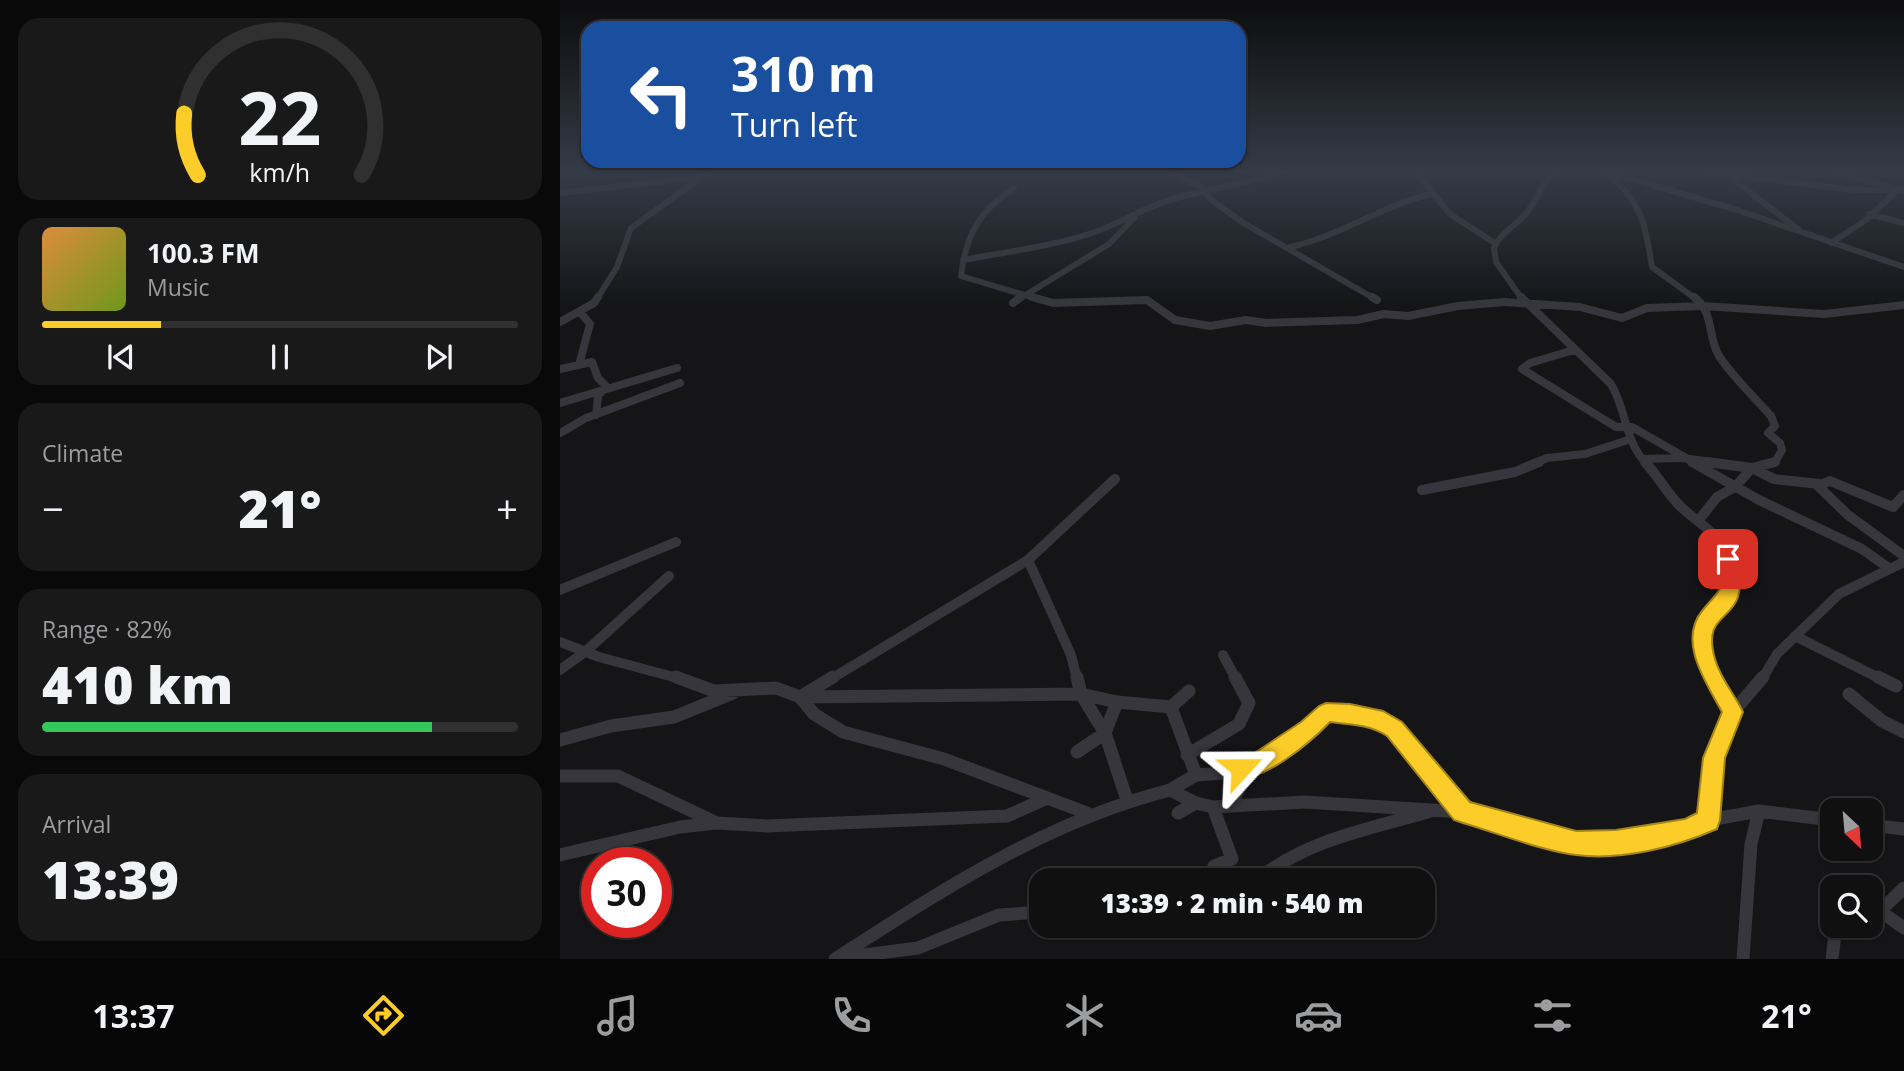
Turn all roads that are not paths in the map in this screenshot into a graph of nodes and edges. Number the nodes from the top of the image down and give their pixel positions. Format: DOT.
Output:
graph roads {
  1 [pos="647,217"];
  2 [pos="978,217"];
  3 [pos="1133,217"];
  4 [pos="1136,217"];
  5 [pos="1235,217"];
  6 [pos="1372,217"];
  7 [pos="1456,217"];
  8 [pos="1522,217"];
  9 [pos="1643,217"];
  10 [pos="1756,217"];
  11 [pos="1781,217"];
  12 [pos="1868,217"];
  13 [pos="1877,217"];
  14 [pos="1904,223"];
  15 [pos="1800,232"];
  16 [pos="1831,243"];
  17 [pos="1496,244"];
  18 [pos="1290,247"];
  19 [pos="963,260"];
  20 [pos="1904,267"];
  21 [pos="1024,294"];
  22 [pos="1377,300"];
  23 [pos="1013,303"];
  24 [pos="1526,304"];
  25 [pos="1904,305"];
  26 [pos="1703,306"];
  27 [pos="580,312"];
  28 [pos="560,322"];
  29 [pos="1574,349"];
  30 [pos="579,365"];
  31 [pos="677,368"];
  32 [pos="560,369"];
  33 [pos="680,383"];
  34 [pos="601,392"];
  35 [pos="560,404"];
  36 [pos="596,415"];
  37 [pos="1626,428"];
  38 [pos="560,433"];
  39 [pos="1628,440"];
  40 [pos="1682,458"];
  41 [pos="1643,460"];
  42 [pos="1752,468"];
  43 [pos="1115,479"];
  44 [pos="1819,484"];
  45 [pos="1735,487"];
  46 [pos="1422,490"];
  47 [pos="1904,495"];
  48 [pos="1699,520"];
  49 [pos="676,542"];
  50 [pos="1904,556"];
  51 [pos="1028,560"];
  52 [pos="1904,562"];
  53 [pos="1890,569"];
  54 [pos="669,576"];
  55 [pos="560,590"];
  56 [pos="1795,636"];
  57 [pos="560,642"];
  58 [pos="585,652"];
  59 [pos="1223,655"];
  60 [pos="560,670"];
  61 [pos="1896,687"];
  62 [pos="1189,691"];
  63 [pos="734,693"];
  64 [pos="1081,694"];
  65 [pos="1849,694"];
  66 [pos="800,697"];
  67 [pos="1117,702"];
  68 [pos="1171,708"];
  69 [pos="1733,712"];
  70 [pos="1904,732"];
  71 [pos="1105,733"];
  72 [pos="560,740"];
  73 [pos="1077,752"];
  74 [pos="1187,755"];
  75 [pos="1258,764"];
  76 [pos="1196,775"];
  77 [pos="560,776"];
  78 [pos="1170,790"];
  79 [pos="1045,799"];
  80 [pos="1127,800"];
  81 [pos="1196,803"];
  82 [pos="1232,806"];
  83 [pos="1213,807"];
  84 [pos="1436,810"];
  85 [pos="1759,811"];
  86 [pos="1463,812"];
  87 [pos="1087,813"];
  88 [pos="1178,813"];
  89 [pos="1820,819"];
  90 [pos="1709,820"];
  91 [pos="717,822"];
  92 [pos="1883,826"];
  93 [pos="1904,829"];
  94 [pos="560,855"];
  95 [pos="1214,866"];
  96 [pos="1271,868"];
  97 [pos="1904,888"];
  98 [pos="1883,905"];
  99 [pos="1029,913"];
  100 [pos="1883,916"];
  101 [pos="1904,928"];
  102 [pos="1835,938"];
  103 [pos="1834,958"];
  104 [pos="1743,959"];
  1 -- 27 [label="street"];
  2 -- 19 [label="street"];
  3 -- 19 [label="street"];
  4 -- 21 [label="street"];
  5 -- 18 [label="street"];
  6 -- 18 [label="street"];
  7 -- 17 [label="street"];
  8 -- 17 [label="street"];
  9 -- 26 [label="street"];
  10 -- 15 [label="street"];
  11 -- 15 [label="street"];
  12 -- 16 [label="street"];
  13 -- 14 [label="street"];
  15 -- 16 [label="street"];
  16 -- 20 [label="street"];
  17 -- 24 [label="street"];
  18 -- 22 [label="street"];
  19 -- 21 [label="street"];
  21 -- 23 [label="street"];
  21 -- 24 [label="street"];
  24 -- 26 [label="street"];
  24 -- 29 [label="street"];
  25 -- 26 [label="street"];
  26 -- 42 [label="street"];
  27 -- 28 [label="street"];
  27 -- 30 [label="street"];
  29 -- 37 [label="street"];
  29 -- 37 [label="street"];
  30 -- 32 [label="street"];
  30 -- 34 [label="street"];
  31 -- 34 [label="street"];
  33 -- 36 [label="street"];
  34 -- 35 [label="street"];
  34 -- 36 [label="street"];
  36 -- 38 [label="street"];
  37 -- 39 [label="street"];
  37 -- 40 [label="street"];
  39 -- 41 [label="street"];
  39 -- 46 [label="street"];
  40 -- 41 [label="street"];
  40 -- 42 [label="street"];
  40 -- 45 [label="street"];
  41 -- 48 [label="street"];
  42 -- 44 [label="street"];
  42 -- 45 [label="street"];
  43 -- 51 [label="street"];
  44 -- 47 [label="street"];
  44 -- 50 [label="street"];
  45 -- 48 [label="street"];
  45 -- 53 [label="street"];
  48 -- 69 [label="street"];
  49 -- 55 [label="street"];
  51 -- 64 [label="street"];
  51 -- 66 [label="street"];
  52 -- 53 [label="street"];
  53 -- 56 [label="street"];
  54 -- 58 [label="street"];
  56 -- 61 [label="street"];
  56 -- 69 [label="street"];
  57 -- 58 [label="street"];
  58 -- 60 [label="street"];
  58 -- 63 [label="street"];
  59 -- 74 [label="street"];
  62 -- 68 [label="street"];
  63 -- 66 [label="street"];
  63 -- 72 [label="street"];
  64 -- 66 [label="street"];
  64 -- 67 [label="street"];
  64 -- 71 [label="street"];
  65 -- 70 [label="street"];
  66 -- 79 [label="street"];
  67 -- 68 [label="street"];
  67 -- 71 [label="street"];
  68 -- 74 [label="street"];
  69 -- 90 [label="street"];
  71 -- 73 [label="street"];
  71 -- 80 [label="street"];
  74 -- 76 [label="street"];
  75 -- 76 [label="street"];
  75 -- 82 [label="street"];
  75 -- 86 [label="street"];
  76 -- 78 [label="street"];
  77 -- 91 [label="street"];
  78 -- 80 [label="street"];
  78 -- 81 [label="street"];
  79 -- 87 [label="street"];
  79 -- 91 [label="street"];
  80 -- 87 [label="street"];
  81 -- 83 [label="street"];
  81 -- 88 [label="street"];
  82 -- 83 [label="street"];
  82 -- 84 [label="street"];
  83 -- 95 [label="street"];
  84 -- 86 [label="street"];
  84 -- 96 [label="street"];
  85 -- 89 [label="street"];
  85 -- 90 [label="street"];
  85 -- 104 [label="street"];
  86 -- 90 [label="street"];
  87 -- 99 [label="street"];
  91 -- 94 [label="street"];
  92 -- 93 [label="street"];
  97 -- 98 [label="street"];
  100 -- 101 [label="street"];
  102 -- 103 [label="street"];
}
